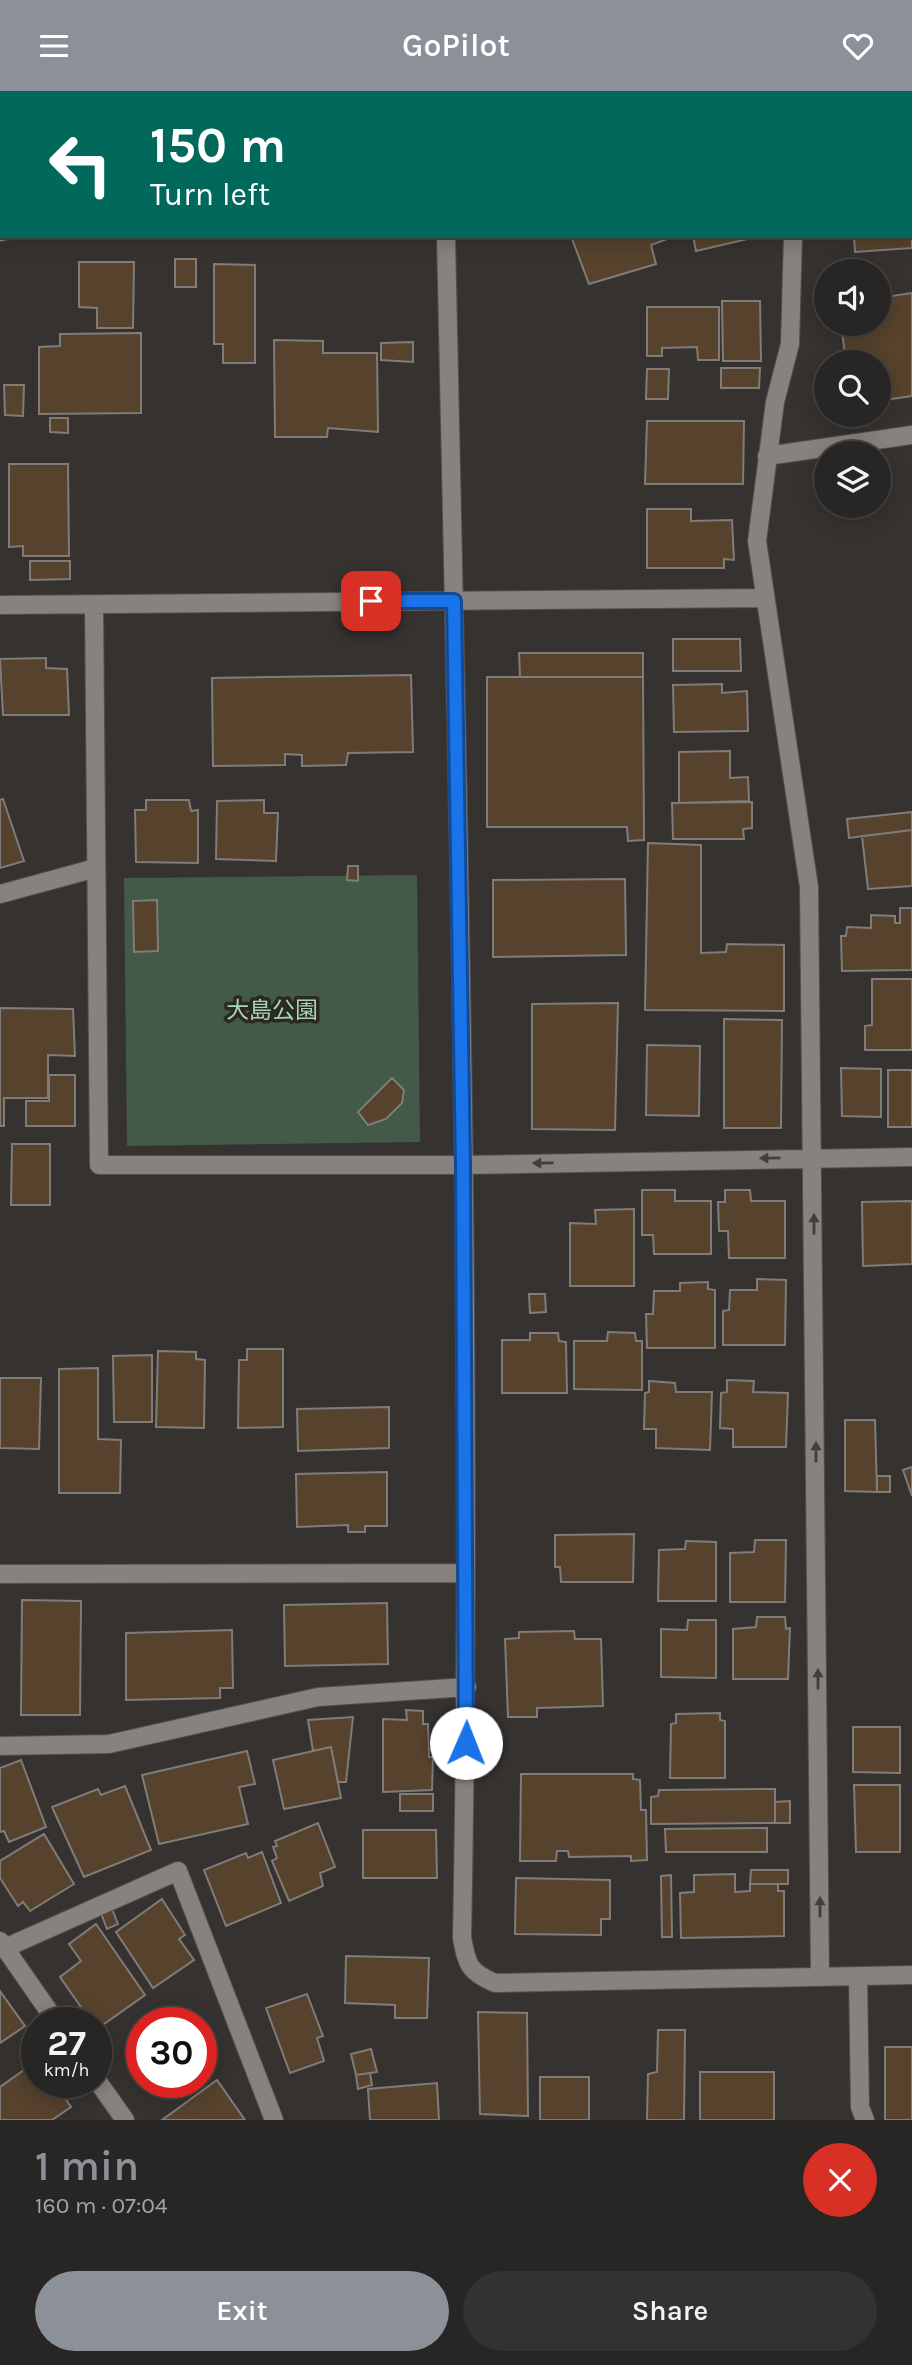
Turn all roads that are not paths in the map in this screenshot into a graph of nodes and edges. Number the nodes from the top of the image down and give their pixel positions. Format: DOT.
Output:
graph roads {
  1 [pos="446,238"];
  2 [pos="793,238"];
  3 [pos="912,435"];
  4 [pos="767,456"];
  5 [pos="765,598"];
  6 [pos="454,601"];
  7 [pos="94,604"];
  8 [pos="0,605"];
  9 [pos="96,868"];
  10 [pos="0,894"];
  11 [pos="814,1157"];
  12 [pos="912,1157"];
  13 [pos="463,1165"];
  14 [pos="466,1573"];
  15 [pos="0,1574"];
  16 [pos="467,1687"];
  17 [pos="0,1747"];
  18 [pos="2,1944"];
  19 [pos="820,1975"];
  20 [pos="912,1975"];
  21 [pos="858,1977"];
  22 [pos="46,2007"];
  23 [pos="109,2098"];
  24 [pos="125,2120"];
  25 [pos="274,2120"];
  26 [pos="865,2120"];
  1 -- 6 [label="street"];
  2 -- 4 [label="street"];
  3 -- 4 [label="street"];
  4 -- 5 [label="street"];
  5 -- 6 [label="street"];
  5 -- 11 [label="street"];
  6 -- 7 [label="street"];
  6 -- 13 [label="street"];
  7 -- 8 [label="street"];
  7 -- 9 [label="street"];
  9 -- 10 [label="street"];
  9 -- 13 [label="street"];
  11 -- 12 [label="street"];
  11 -- 13 [label="street, one-way"];
  19 -- 11 [label="street, one-way"];
  13 -- 14 [label="street"];
  14 -- 15 [label="street"];
  14 -- 16 [label="street"];
  16 -- 17 [label="street"];
  16 -- 19 [label="street"];
  18 -- 22 [label="street"];
  18 -- 25 [label="street"];
  19 -- 21 [label="street"];
  20 -- 21 [label="street"];
  21 -- 26 [label="street"];
  23 -- 24 [label="street"];
}
